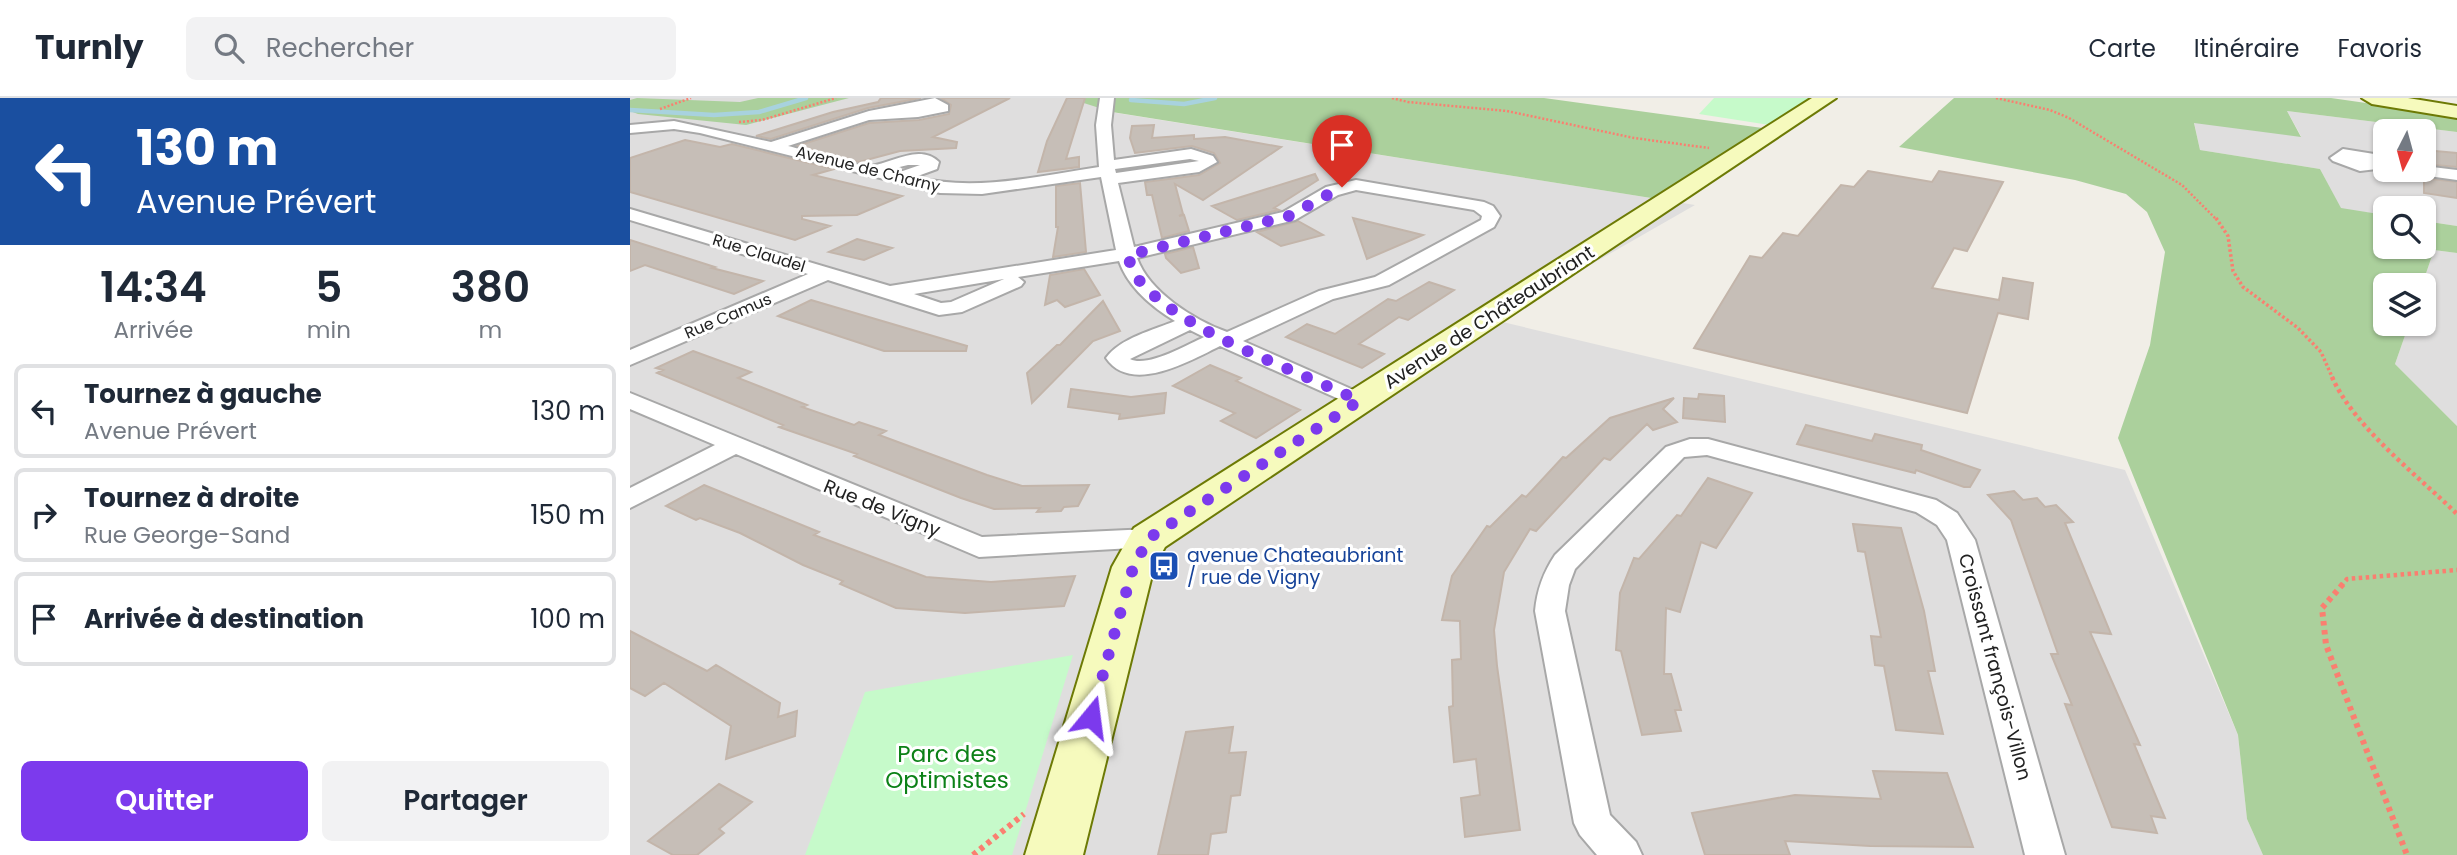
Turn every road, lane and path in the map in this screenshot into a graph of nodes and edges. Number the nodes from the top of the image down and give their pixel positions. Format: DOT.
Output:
graph roads {
  1 [pos="836,98"];
  2 [pos="1107,98"];
  3 [pos="1392,98"];
  4 [pos="1826,98"];
  5 [pos="1996,98"];
  6 [pos="2372,98"];
  7 [pos="2457,112"];
  8 [pos="871,116"];
  9 [pos="732,122"];
  10 [pos="630,129"];
  11 [pos="774,146"];
  12 [pos="1719,150"];
  13 [pos="870,171"];
  14 [pos="1107,172"];
  15 [pos="2436,172"];
  16 [pos="2457,175"];
  17 [pos="898,178"];
  18 [pos="630,214"];
  19 [pos="1128,255"];
  20 [pos="1046,268"];
  21 [pos="827,273"];
  22 [pos="1191,322"];
  23 [pos="1224,338"];
  24 [pos="630,358"];
  25 [pos="630,400"];
  26 [pos="1359,401"];
  27 [pos="733,446"];
  28 [pos="630,499"];
  29 [pos="2457,514"];
  30 [pos="1149,538"];
  31 [pos="2457,570"];
  32 [pos="1044,831"];
  33 [pos="973,855"];
  34 [pos="1622,855"];
  35 [pos="2045,855"];
  36 [pos="2407,855"];
  1 -- 9 [label="path"];
  2 -- 14 [label="street"];
  3 -- 12 [label="path"];
  4 -- 26 [label="street, Avenue de Châteaubriant"];
  5 -- 29 [label="path"];
  6 -- 7 [label="street"];
  8 -- 11 [label="street"];
  10 -- 11 [label="street, Avenue de Charny"];
  11 -- 13 [label="street, Avenue de Charny"];
  13 -- 17 [label="street, Avenue de Charny"];
  13 -- 17 [label="street"];
  14 -- 14 [label="street"];
  14 -- 17 [label="street, Avenue de Charny"];
  14 -- 19 [label="street"];
  15 -- 16 [label="street"];
  18 -- 21 [label="street, Rue Claudel"];
  19 -- 20 [label="street, Rue Claudel"];
  19 -- 22 [label="street"];
  19 -- 23 [label="street"];
  20 -- 21 [label="street, Rue Claudel"];
  21 -- 24 [label="street, Rue Camus"];
  22 -- 23 [label="street"];
  22 -- 23 [label="street"];
  23 -- 26 [label="street"];
  25 -- 27 [label="street, Rue de Vigny"];
  26 -- 30 [label="street, Avenue de Châteaubriant"];
  27 -- 28 [label="street"];
  27 -- 30 [label="street, Rue de Vigny"];
  30 -- 32 [label="street, Avenue de Châteaubriant"];
  31 -- 36 [label="path"];
  32 -- 33 [label="path"];
  34 -- 35 [label="street, Croissant françois-Villon"];
}
